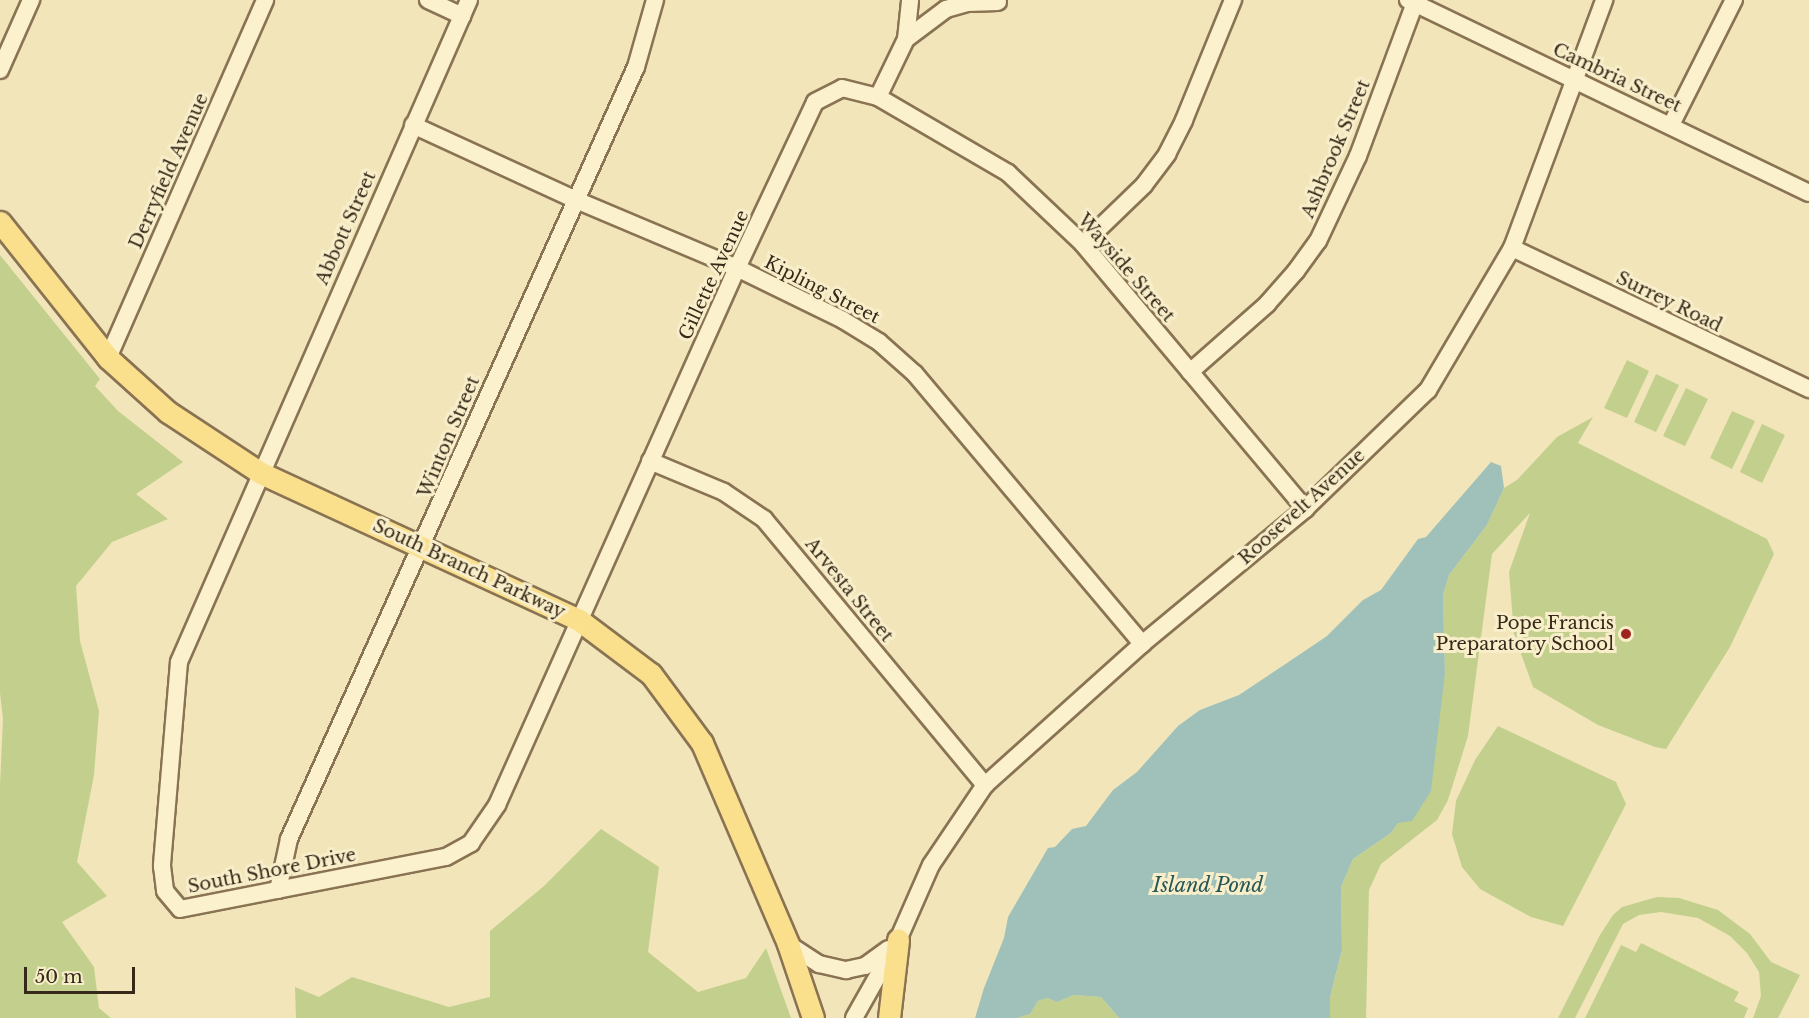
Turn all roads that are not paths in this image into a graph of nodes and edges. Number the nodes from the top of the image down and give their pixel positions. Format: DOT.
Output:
graph roads {
  1 [pos="31,0"];
  2 [pos="265,0"];
  3 [pos="428,0"];
  4 [pos="469,0"];
  5 [pos="654,0"];
  6 [pos="910,0"];
  7 [pos="1233,0"];
  8 [pos="1604,0"];
  9 [pos="1734,0"];
  10 [pos="998,1"];
  11 [pos="1413,1"];
  12 [pos="462,16"];
  13 [pos="906,39"];
  14 [pos="0,70"];
  15 [pos="1575,80"];
  16 [pos="878,97"];
  17 [pos="1671,124"];
  18 [pos="413,125"];
  19 [pos="1809,193"];
  20 [pos="576,200"];
  21 [pos="0,222"];
  22 [pos="1083,244"];
  23 [pos="1512,248"];
  24 [pos="737,268"];
  25 [pos="108,358"];
  26 [pos="1190,372"];
  27 [pos="1809,389"];
  28 [pos="650,461"];
  29 [pos="261,473"];
  30 [pos="1305,509"];
  31 [pos="423,548"];
  32 [pos="579,620"];
  33 [pos="1142,644"];
  34 [pos="985,785"];
  35 [pos="278,890"];
  36 [pos="898,940"];
  37 [pos="788,944"];
  38 [pos="813,1018"];
  39 [pos="854,1018"];
  40 [pos="890,1018"];
  1 -- 14 [label="street"];
  2 -- 25 [label="street, Derryfield Avenue"];
  3 -- 12 [label="street"];
  4 -- 12 [label="street, Abbott Street"];
  5 -- 20 [label="street, Winton Street"];
  6 -- 13 [label="street"];
  7 -- 22 [label="street"];
  8 -- 15 [label="street, Roosevelt Avenue"];
  9 -- 17 [label="street"];
  10 -- 13 [label="street"];
  11 -- 15 [label="street, Cambria Street"];
  11 -- 26 [label="street, Ashbrook Street"];
  12 -- 18 [label="street, Abbott Street"];
  13 -- 16 [label="street"];
  15 -- 17 [label="street, Cambria Street"];
  15 -- 23 [label="street, Roosevelt Avenue"];
  16 -- 22 [label="street, Wayside Street"];
  16 -- 24 [label="street, Gillette Avenue"];
  17 -- 19 [label="street, Cambria Street"];
  18 -- 20 [label="street, Kipling Street"];
  18 -- 29 [label="street, Abbott Street"];
  20 -- 24 [label="street, Kipling Street"];
  20 -- 31 [label="street, Winton Street"];
  21 -- 25 [label="main road, South Branch Parkway"];
  22 -- 26 [label="street, Wayside Street"];
  23 -- 27 [label="street, Surrey Road"];
  23 -- 30 [label="street, Roosevelt Avenue"];
  24 -- 28 [label="street, Gillette Avenue"];
  24 -- 33 [label="street, Kipling Street"];
  25 -- 29 [label="main road, South Branch Parkway"];
  26 -- 30 [label="street, Wayside Street"];
  28 -- 32 [label="street, Gillette Avenue"];
  28 -- 34 [label="street, Arvesta Street"];
  29 -- 31 [label="main road, South Branch Parkway"];
  29 -- 35 [label="street, South Shore Drive"];
  30 -- 33 [label="street, Roosevelt Avenue"];
  31 -- 32 [label="main road, South Branch Parkway"];
  31 -- 35 [label="street, Winton Street"];
  32 -- 35 [label="street, South Shore Drive"];
  32 -- 37 [label="main road, South Branch Parkway"];
  33 -- 34 [label="street, Roosevelt Avenue"];
  34 -- 36 [label="street, Roosevelt Avenue"];
  36 -- 37 [label="street"];
  36 -- 39 [label="street, Roosevelt Avenue"];
  36 -- 40 [label="main road, Roosevelt Avenue"];
  37 -- 38 [label="main road, South Branch Parkway"];
}
